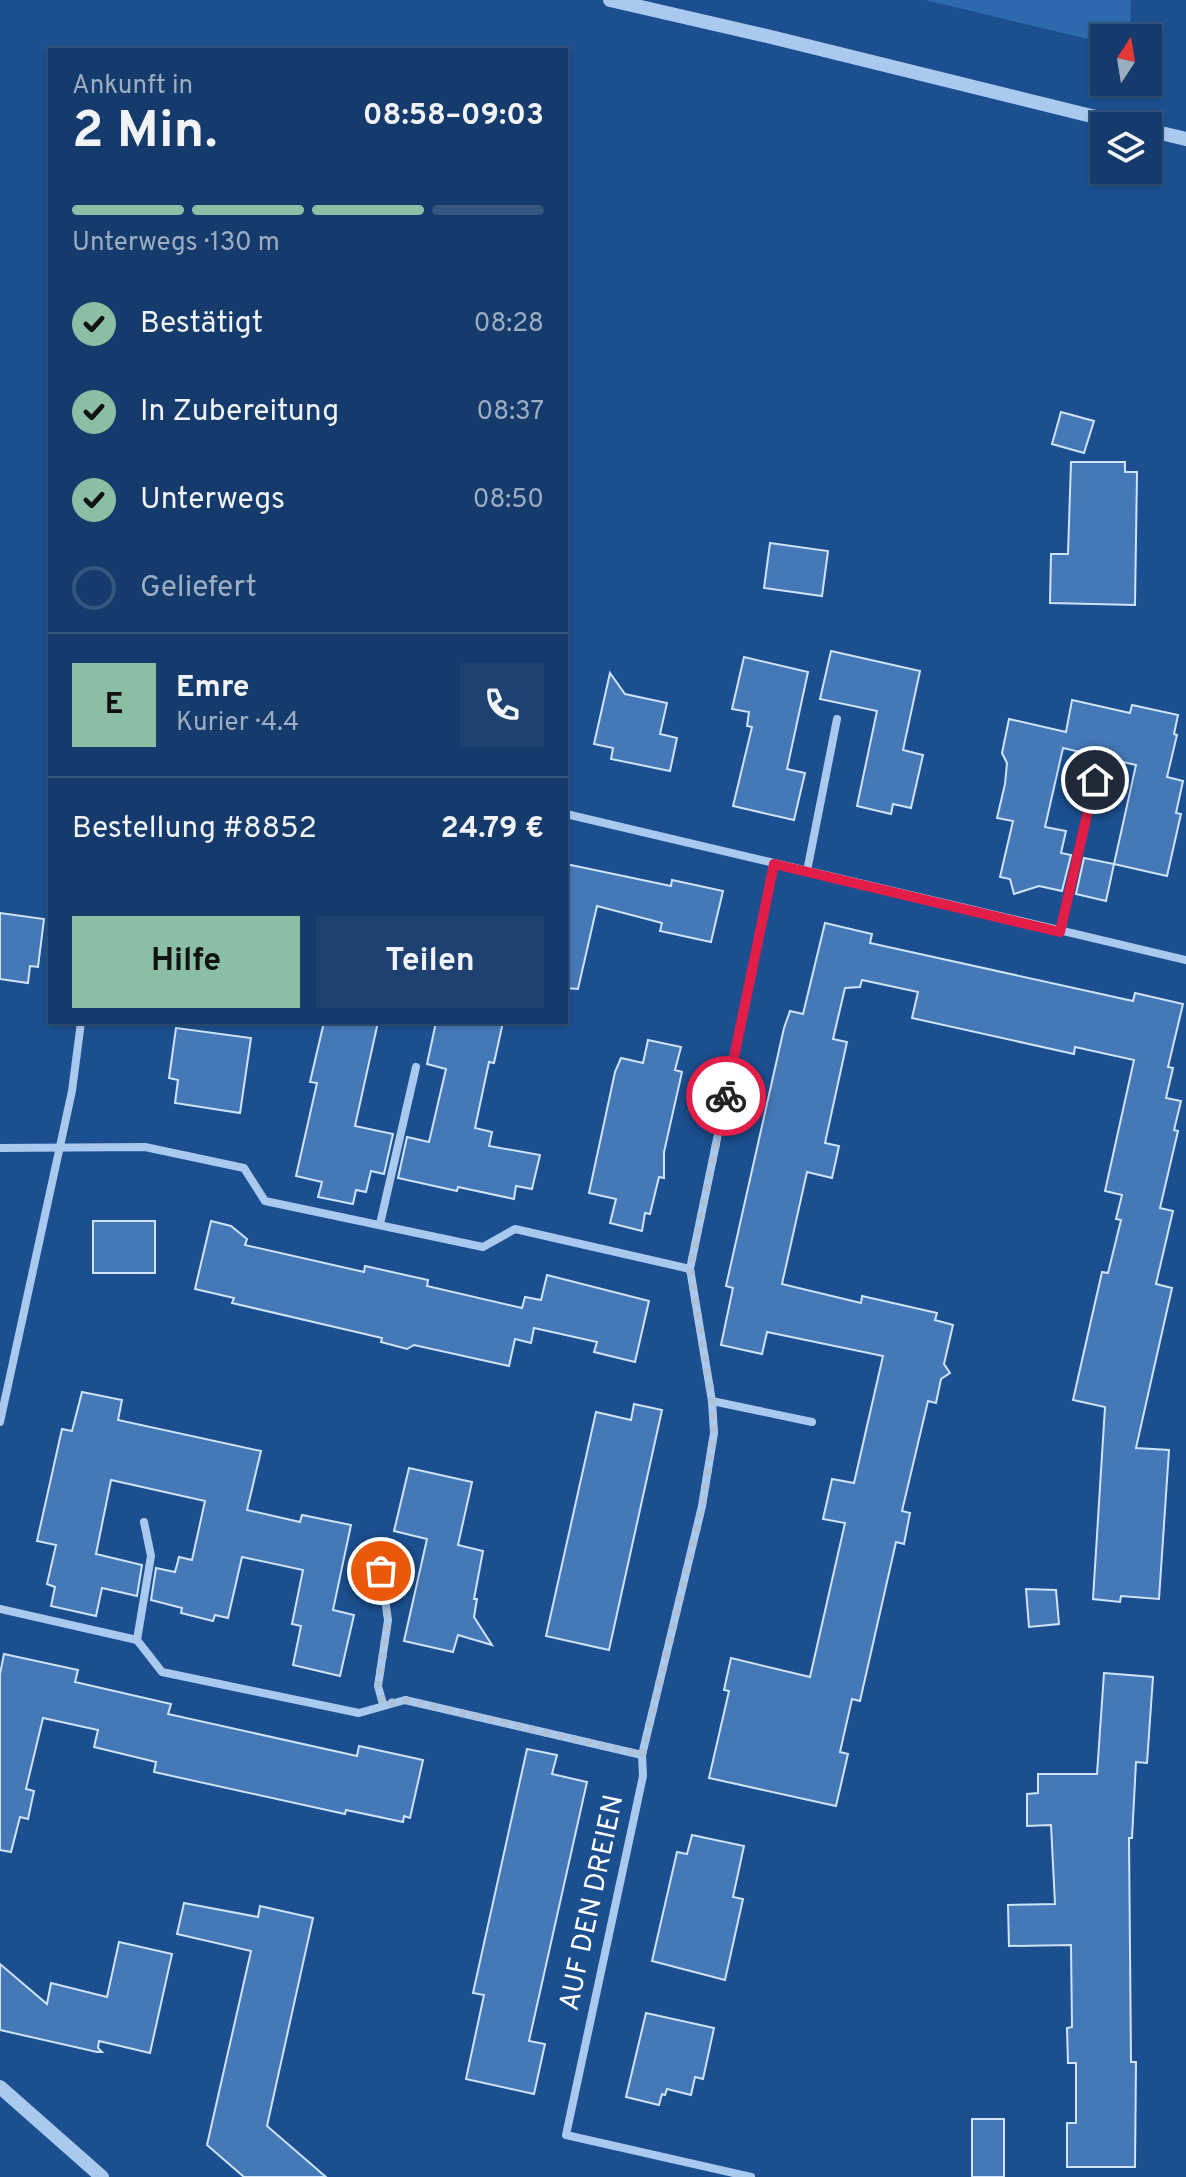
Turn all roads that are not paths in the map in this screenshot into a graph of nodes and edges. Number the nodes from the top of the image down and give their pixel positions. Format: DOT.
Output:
graph roads {
  1 [pos="610,0"];
  2 [pos="1090,116"];
  3 [pos="1162,133"];
  4 [pos="1186,139"];
  5 [pos="837,719"];
  6 [pos="1095,780"];
  7 [pos="568,814"];
  8 [pos="774,864"];
  9 [pos="807,871"];
  10 [pos="1060,932"];
  11 [pos="1186,960"];
  12 [pos="81,1024"];
  13 [pos="416,1067"];
  14 [pos="61,1146"];
  15 [pos="0,1148"];
  16 [pos="380,1224"];
  17 [pos="690,1269"];
  18 [pos="712,1401"];
  19 [pos="0,1422"];
  20 [pos="812,1422"];
  21 [pos="144,1522"];
  22 [pos="381,1571"];
  23 [pos="0,1609"];
  24 [pos="137,1640"];
  25 [pos="383,1704"];
  26 [pos="642,1755"];
  27 [pos="0,2087"];
  28 [pos="86,2172"];
  29 [pos="102,2177"];
  30 [pos="751,2177"];
  1 -- 2 [label="street"];
  3 -- 4 [label="street"];
  5 -- 9 [label="street"];
  6 -- 10 [label="street"];
  7 -- 8 [label="street"];
  8 -- 9 [label="street"];
  8 -- 17 [label="street"];
  9 -- 10 [label="street"];
  10 -- 11 [label="street"];
  12 -- 14 [label="street"];
  13 -- 16 [label="street"];
  14 -- 15 [label="street"];
  14 -- 16 [label="street"];
  14 -- 19 [label="street"];
  16 -- 17 [label="street"];
  17 -- 18 [label="street"];
  18 -- 20 [label="street"];
  18 -- 26 [label="street"];
  21 -- 24 [label="street"];
  22 -- 25 [label="street"];
  23 -- 24 [label="street"];
  24 -- 25 [label="street"];
  25 -- 26 [label="street"];
  26 -- 30 [label="street, AUF DEN DREIEN"];
  27 -- 28 [label="street"];
  28 -- 29 [label="street"];
}
